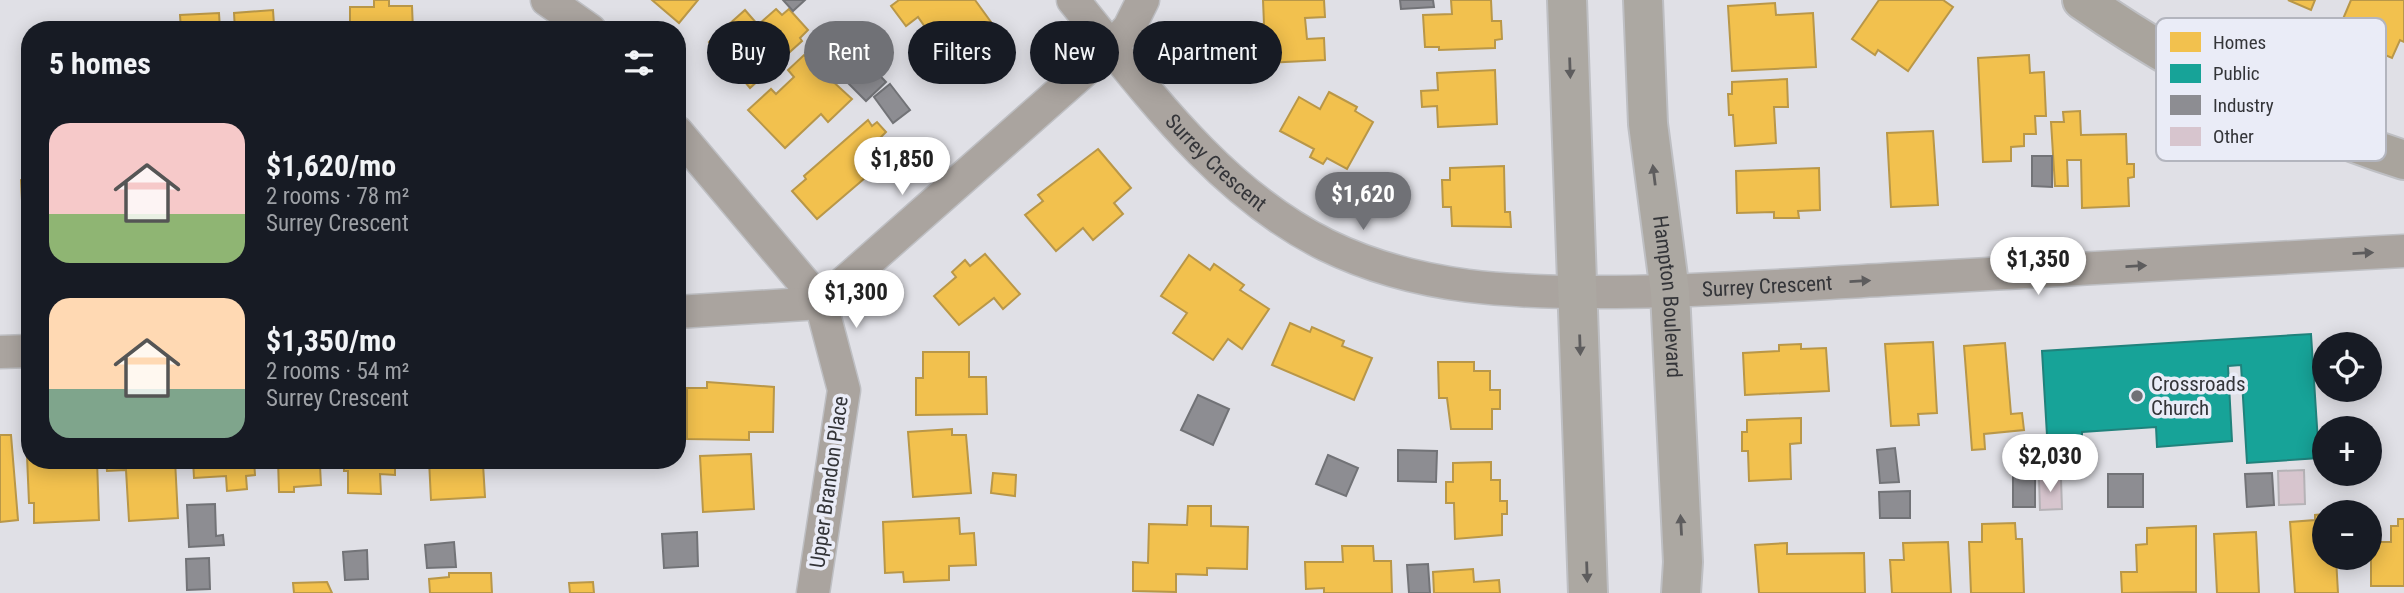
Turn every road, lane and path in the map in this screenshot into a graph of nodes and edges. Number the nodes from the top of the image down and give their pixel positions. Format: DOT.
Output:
graph roads {
  1 [pos="547,0"];
  2 [pos="1073,0"];
  3 [pos="1143,0"];
  4 [pos="1567,0"];
  5 [pos="1643,0"];
  6 [pos="2082,0"];
  7 [pos="577,21"];
  8 [pos="1090,21"];
  9 [pos="1119,39"];
  10 [pos="2156,50"];
  11 [pos="1119,56"];
  12 [pos="1069,84"];
  13 [pos="686,143"];
  14 [pos="2386,153"];
  15 [pos="2404,160"];
  16 [pos="2404,251"];
  17 [pos="1579,292"];
  18 [pos="1670,292"];
  19 [pos="821,303"];
  20 [pos="686,311"];
  21 [pos="21,351"];
  22 [pos="0,352"];
  23 [pos="813,593"];
  24 [pos="1588,593"];
  25 [pos="1681,593"];
  1 -- 7 [label="street"];
  2 -- 8 [label="street, Surrey Crescent"];
  3 -- 9 [label="street"];
  4 -- 17 [label="main road, one-way"];
  18 -- 5 [label="main road, Hampton Boulevard, one-way"];
  6 -- 10 [label="main road"];
  11 -- 17 [label="street, Surrey Crescent"];
  12 -- 19 [label="street"];
  13 -- 19 [label="street, Upper Brandon Place"];
  14 -- 15 [label="main road"];
  18 -- 16 [label="street, Surrey Crescent, one-way"];
  17 -- 18 [label="street, Surrey Crescent"];
  17 -- 24 [label="main road, one-way"];
  25 -- 18 [label="main road, Hampton Boulevard, one-way"];
  19 -- 20 [label="street"];
  19 -- 23 [label="street, Upper Brandon Place"];
  21 -- 22 [label="street"];
}
